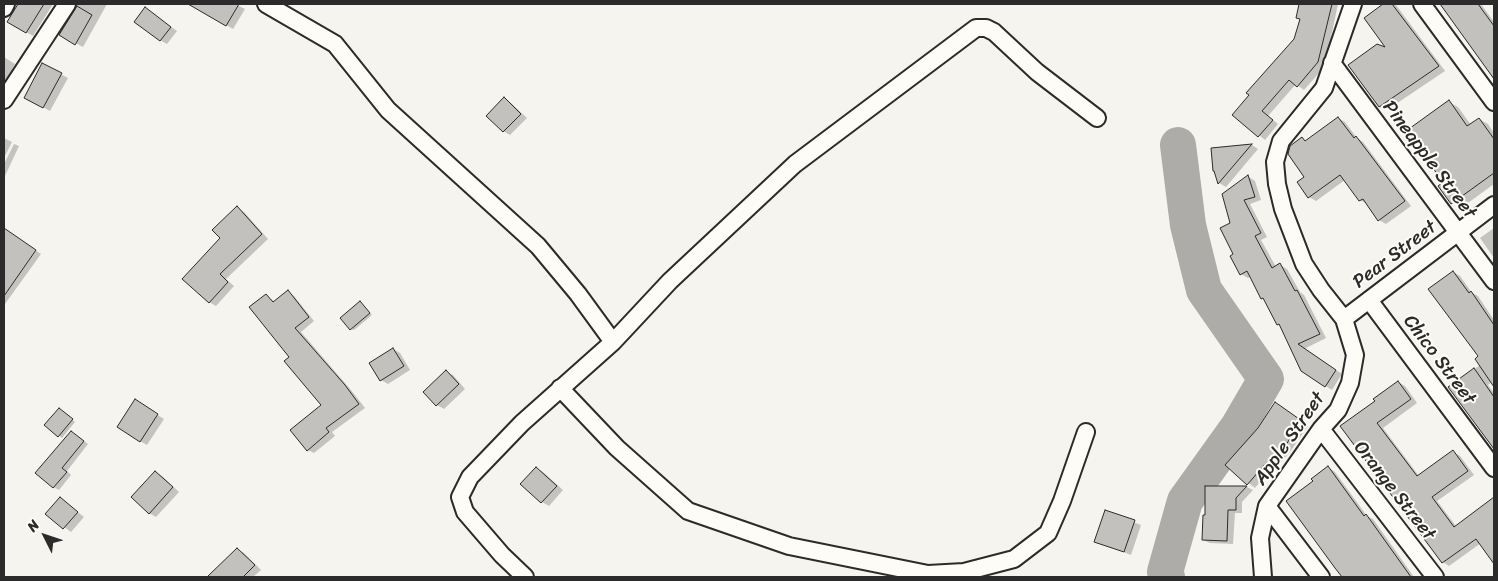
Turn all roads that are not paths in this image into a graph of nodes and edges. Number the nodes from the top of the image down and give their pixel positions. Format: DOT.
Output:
graph roads {
  1 [pos="6,4"];
  2 [pos="67,4"];
  3 [pos="266,4"];
  4 [pos="1353,4"];
  5 [pos="1422,4"];
  6 [pos="4,8"];
  7 [pos="1332,63"];
  8 [pos="4,100"];
  9 [pos="1494,102"];
  10 [pos="1097,118"];
  11 [pos="1494,205"];
  12 [pos="1458,233"];
  13 [pos="1494,281"];
  14 [pos="1369,300"];
  15 [pos="1344,318"];
  16 [pos="613,342"];
  17 [pos="560,388"];
  18 [pos="1321,429"];
  19 [pos="1086,432"];
  20 [pos="1494,468"];
  21 [pos="1267,506"];
  22 [pos="932,576"];
  23 [pos="525,577"];
  24 [pos="1263,577"];
  25 [pos="1321,577"];
  26 [pos="1435,577"];
  1 -- 6 [label="street"];
  2 -- 8 [label="street"];
  3 -- 16 [label="street"];
  4 -- 7 [label="street, Apple Street"];
  5 -- 9 [label="street"];
  7 -- 12 [label="street, Pineapple Street"];
  7 -- 15 [label="street, Apple Street"];
  10 -- 16 [label="street"];
  11 -- 12 [label="street, Pear Street"];
  12 -- 13 [label="street, Pineapple Street"];
  12 -- 14 [label="street, Pear Street"];
  14 -- 15 [label="street, Pear Street"];
  14 -- 20 [label="street, Chico Street"];
  15 -- 18 [label="street, Apple Street"];
  16 -- 17 [label="street"];
  17 -- 22 [label="street"];
  17 -- 23 [label="street"];
  18 -- 21 [label="street, Apple Street"];
  18 -- 26 [label="street, Orange Street"];
  19 -- 22 [label="street"];
  21 -- 24 [label="street, Apple Street"];
  21 -- 25 [label="street"];
}
